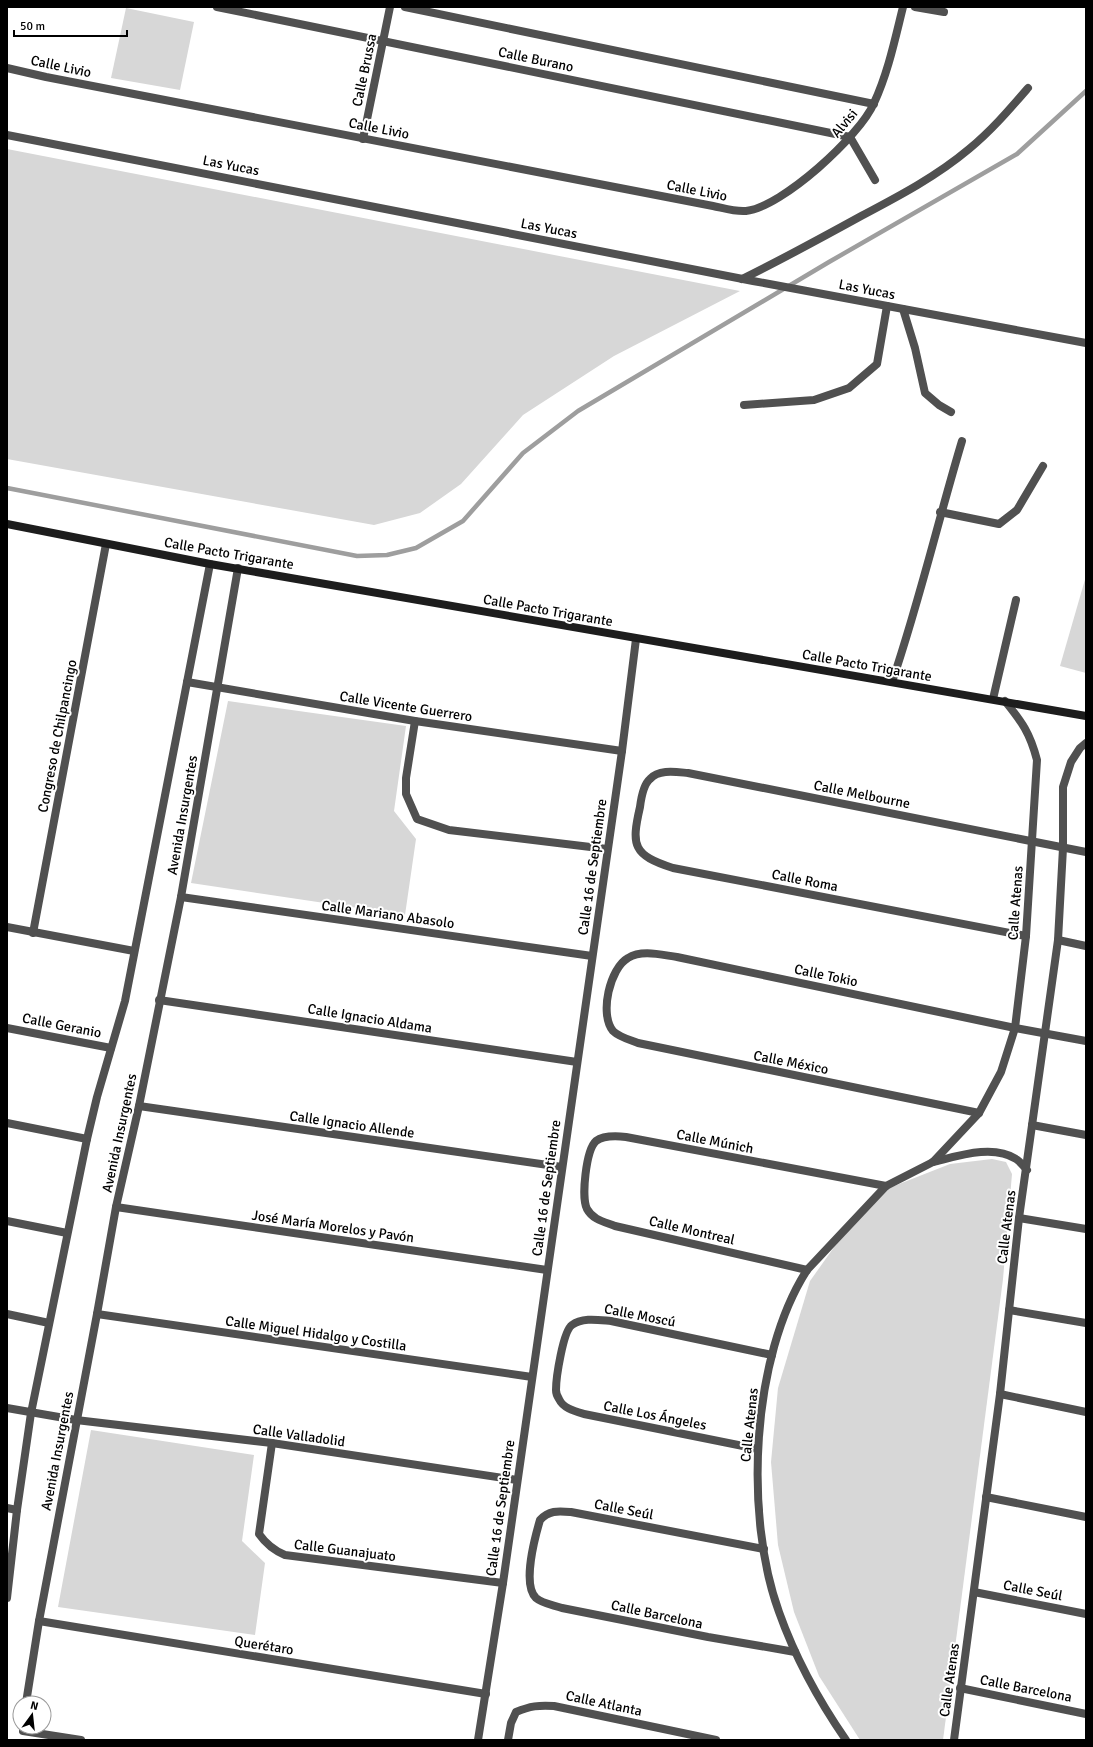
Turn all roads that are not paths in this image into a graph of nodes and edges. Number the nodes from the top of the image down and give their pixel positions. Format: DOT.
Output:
graph roads {
  1 [pos="217,7"];
  2 [pos="390,7"];
  3 [pos="405,7"];
  4 [pos="903,7"];
  5 [pos="915,7"];
  6 [pos="944,12"];
  7 [pos="383,41"];
  8 [pos="7,68"];
  9 [pos="1028,88"];
  10 [pos="874,104"];
  11 [pos="7,135"];
  12 [pos="850,137"];
  13 [pos="363,139"];
  14 [pos="875,180"];
  15 [pos="746,211"];
  16 [pos="742,279"];
  17 [pos="887,306"];
  18 [pos="903,309"];
  19 [pos="1086,343"];
  20 [pos="744,405"];
  21 [pos="951,412"];
  22 [pos="962,441"];
  23 [pos="1043,466"];
  24 [pos="940,512"];
  25 [pos="7,524"];
  26 [pos="106,544"];
  27 [pos="210,564"];
  28 [pos="238,568"];
  29 [pos="1016,600"];
  30 [pos="636,639"];
  31 [pos="187,682"];
  32 [pos="892,682"];
  33 [pos="218,688"];
  34 [pos="993,699"];
  35 [pos="1005,701"];
  36 [pos="1086,716"];
  37 [pos="415,721"];
  38 [pos="1086,743"];
  39 [pos="622,751"];
  40 [pos="642,794"];
  41 [pos="1033,841"];
  42 [pos="1063,848"];
  43 [pos="607,849"];
  44 [pos="1086,852"];
  45 [pos="181,896"];
  46 [pos="7,927"];
  47 [pos="33,933"];
  48 [pos="1026,936"];
  49 [pos="1058,940"];
  50 [pos="1086,946"];
  51 [pos="134,950"];
  52 [pos="592,956"];
  53 [pos="159,1000"];
  54 [pos="608,1020"];
  55 [pos="7,1028"];
  56 [pos="1015,1028"];
  57 [pos="1045,1033"];
  58 [pos="1086,1041"];
  59 [pos="111,1048"];
  60 [pos="577,1062"];
  61 [pos="139,1106"];
  62 [pos="979,1113"];
  63 [pos="7,1123"];
  64 [pos="1032,1125"];
  65 [pos="1086,1135"];
  66 [pos="87,1139"];
  67 [pos="933,1162"];
  68 [pos="562,1167"];
  69 [pos="1027,1170"];
  70 [pos="886,1186"];
  71 [pos="584,1198"];
  72 [pos="116,1207"];
  73 [pos="1019,1218"];
  74 [pos="7,1221"];
  75 [pos="1086,1229"];
  76 [pos="68,1233"];
  77 [pos="547,1270"];
  78 [pos="807,1270"];
  79 [pos="1009,1310"];
  80 [pos="7,1314"];
  81 [pos="97,1314"];
  82 [pos="49,1323"];
  83 [pos="1086,1323"];
  84 [pos="772,1355"];
  85 [pos="532,1377"];
  86 [pos="556,1391"];
  87 [pos="1000,1394"];
  88 [pos="7,1408"];
  89 [pos="31,1412"];
  90 [pos="1086,1412"];
  91 [pos="76,1420"];
  92 [pos="272,1443"];
  93 [pos="758,1449"];
  94 [pos="517,1480"];
  95 [pos="986,1497"];
  96 [pos="7,1508"];
  97 [pos="17,1510"];
  98 [pos="1086,1517"];
  99 [pos="764,1549"];
  100 [pos="529,1579"];
  101 [pos="503,1583"];
  102 [pos="974,1592"];
  103 [pos="7,1598"];
  104 [pos="1086,1614"];
  105 [pos="39,1621"];
  106 [pos="795,1652"];
  107 [pos="960,1688"];
  108 [pos="486,1694"];
  109 [pos="27,1695"];
  110 [pos="1086,1714"];
  111 [pos="52,1734"];
  112 [pos="81,1740"];
  113 [pos="478,1740"];
  114 [pos="508,1740"];
  115 [pos="716,1740"];
  116 [pos="846,1740"];
  117 [pos="954,1740"];
  1 -- 7 [label="street, Calle Burano"];
  2 -- 7 [label="street, Calle Brussa"];
  3 -- 10 [label="street, Calle Burano"];
  4 -- 10 [label="street, Alvisi"];
  5 -- 6 [label="street"];
  7 -- 12 [label="street, Calle Burano"];
  7 -- 13 [label="street, Calle Brussa"];
  8 -- 13 [label="street, Calle Livio"];
  9 -- 16 [label="street"];
  10 -- 12 [label="street, Alvisi"];
  11 -- 16 [label="street, Las Yucas"];
  12 -- 14 [label="street"];
  12 -- 15 [label="street, Alvisi"];
  13 -- 15 [label="street, Calle Livio"];
  16 -- 17 [label="street, Las Yucas"];
  17 -- 18 [label="street, Las Yucas"];
  17 -- 20 [label="street"];
  18 -- 19 [label="street, Las Yucas"];
  18 -- 21 [label="street"];
  22 -- 24 [label="street"];
  23 -- 24 [label="street"];
  24 -- 32 [label="street"];
  25 -- 26 [label="street, Calle Pacto Trigarante"];
  26 -- 27 [label="street, Calle Pacto Trigarante"];
  26 -- 47 [label="street, Congreso de Chilpancingo"];
  27 -- 28 [label="street, Calle Pacto Trigarante"];
  27 -- 31 [label="street, Avenida Insurgentes"];
  28 -- 30 [label="street, Calle Pacto Trigarante"];
  28 -- 33 [label="street, Avenida Insurgentes"];
  29 -- 34 [label="street"];
  30 -- 32 [label="street, Calle Pacto Trigarante"];
  30 -- 39 [label="street, Calle 16 de Septiembre"];
  31 -- 33 [label="street, Calle Vicente Guerrero"];
  31 -- 51 [label="street, Avenida Insurgentes"];
  32 -- 34 [label="street, Calle Pacto Trigarante"];
  33 -- 37 [label="street, Calle Vicente Guerrero"];
  33 -- 45 [label="street, Avenida Insurgentes"];
  34 -- 35 [label="street, Calle Pacto Trigarante"];
  35 -- 36 [label="street, Calle Pacto Trigarante"];
  35 -- 41 [label="street, Calle Atenas"];
  37 -- 39 [label="street, Calle Vicente Guerrero"];
  37 -- 43 [label="street"];
  38 -- 42 [label="street, Calle Atenas"];
  39 -- 43 [label="street, Calle 16 de Septiembre"];
  40 -- 41 [label="street, Calle Melbourne"];
  40 -- 48 [label="street, Calle Roma"];
  41 -- 42 [label="street, Calle Melbourne"];
  41 -- 48 [label="street, Calle Atenas"];
  42 -- 44 [label="street, Calle Melbourne"];
  42 -- 49 [label="street, Calle Atenas"];
  43 -- 52 [label="street, Calle 16 de Septiembre"];
  45 -- 52 [label="street, Calle Mariano Abasolo"];
  45 -- 53 [label="street, Avenida Insurgentes"];
  46 -- 47 [label="street"];
  47 -- 51 [label="street"];
  48 -- 56 [label="street, Calle Atenas"];
  49 -- 50 [label="street"];
  49 -- 57 [label="street, Calle Atenas"];
  51 -- 59 [label="street, Avenida Insurgentes"];
  52 -- 60 [label="street, Calle 16 de Septiembre"];
  53 -- 60 [label="street, Calle Ignacio Aldama"];
  53 -- 61 [label="street, Avenida Insurgentes"];
  54 -- 56 [label="street, Calle Tokio"];
  54 -- 62 [label="street, Calle México"];
  55 -- 59 [label="street, Calle Geranio"];
  56 -- 57 [label="street, Calle Tokio"];
  56 -- 62 [label="street, Calle Atenas"];
  57 -- 58 [label="street, Calle Tokio"];
  57 -- 64 [label="street, Calle Atenas"];
  59 -- 66 [label="street, Avenida Insurgentes"];
  60 -- 68 [label="street, Calle 16 de Septiembre"];
  61 -- 68 [label="street, Calle Ignacio Allende"];
  61 -- 72 [label="street, Avenida Insurgentes"];
  62 -- 67 [label="street, Calle Atenas"];
  63 -- 66 [label="street"];
  64 -- 65 [label="street"];
  64 -- 69 [label="street, Calle Atenas"];
  66 -- 76 [label="street, Avenida Insurgentes"];
  67 -- 69 [label="street, Calle Atenas"];
  67 -- 70 [label="street, Calle Atenas"];
  68 -- 77 [label="street, Calle 16 de Septiembre"];
  69 -- 73 [label="street, Calle Atenas"];
  70 -- 71 [label="street, Calle Múnich"];
  70 -- 78 [label="street, Calle Atenas"];
  71 -- 78 [label="street, Calle Montreal"];
  72 -- 77 [label="street, José María Morelos y Pavón"];
  72 -- 81 [label="street, Avenida Insurgentes"];
  73 -- 75 [label="street"];
  73 -- 79 [label="street, Calle Atenas"];
  74 -- 76 [label="street"];
  76 -- 82 [label="street, Avenida Insurgentes"];
  77 -- 85 [label="street, Calle 16 de Septiembre"];
  78 -- 84 [label="street, Calle Atenas"];
  79 -- 83 [label="street"];
  79 -- 87 [label="street, Calle Atenas"];
  80 -- 82 [label="street"];
  81 -- 85 [label="street, Calle Miguel Hidalgo y Costilla"];
  81 -- 91 [label="street, Avenida Insurgentes"];
  82 -- 89 [label="street, Avenida Insurgentes"];
  84 -- 86 [label="street, Calle Moscú"];
  84 -- 93 [label="street, Calle Atenas"];
  85 -- 94 [label="street, Calle 16 de Septiembre"];
  86 -- 93 [label="street, Calle Los Ángeles"];
  87 -- 90 [label="street"];
  87 -- 95 [label="street, Calle Atenas"];
  88 -- 89 [label="street, Calle Valladolid"];
  89 -- 91 [label="street, Calle Valladolid"];
  89 -- 97 [label="street, Avenida Insurgentes"];
  91 -- 92 [label="street, Calle Valladolid"];
  91 -- 105 [label="street, Avenida Insurgentes"];
  92 -- 94 [label="street, Calle Valladolid"];
  92 -- 101 [label="street, Calle Guanajuato"];
  93 -- 99 [label="street, Calle Atenas"];
  94 -- 101 [label="street, Calle 16 de Septiembre"];
  95 -- 98 [label="street"];
  95 -- 102 [label="street, Calle Atenas"];
  96 -- 97 [label="street"];
  97 -- 103 [label="street, Avenida Insurgentes"];
  99 -- 100 [label="street, Calle Seúl"];
  99 -- 106 [label="street, Calle Atenas"];
  100 -- 106 [label="street, Calle Barcelona"];
  101 -- 108 [label="street, Calle 16 de Septiembre"];
  102 -- 104 [label="street, Calle Seúl"];
  102 -- 107 [label="street, Calle Atenas"];
  105 -- 108 [label="street, Querétaro"];
  105 -- 109 [label="street, Avenida Insurgentes"];
  106 -- 116 [label="street, Calle Atenas"];
  107 -- 110 [label="street, Calle Barcelona"];
  107 -- 117 [label="street, Calle Atenas"];
  108 -- 113 [label="street, Calle 16 de Septiembre"];
  111 -- 112 [label="street"];
  114 -- 115 [label="street, Calle Atlanta"];
}
